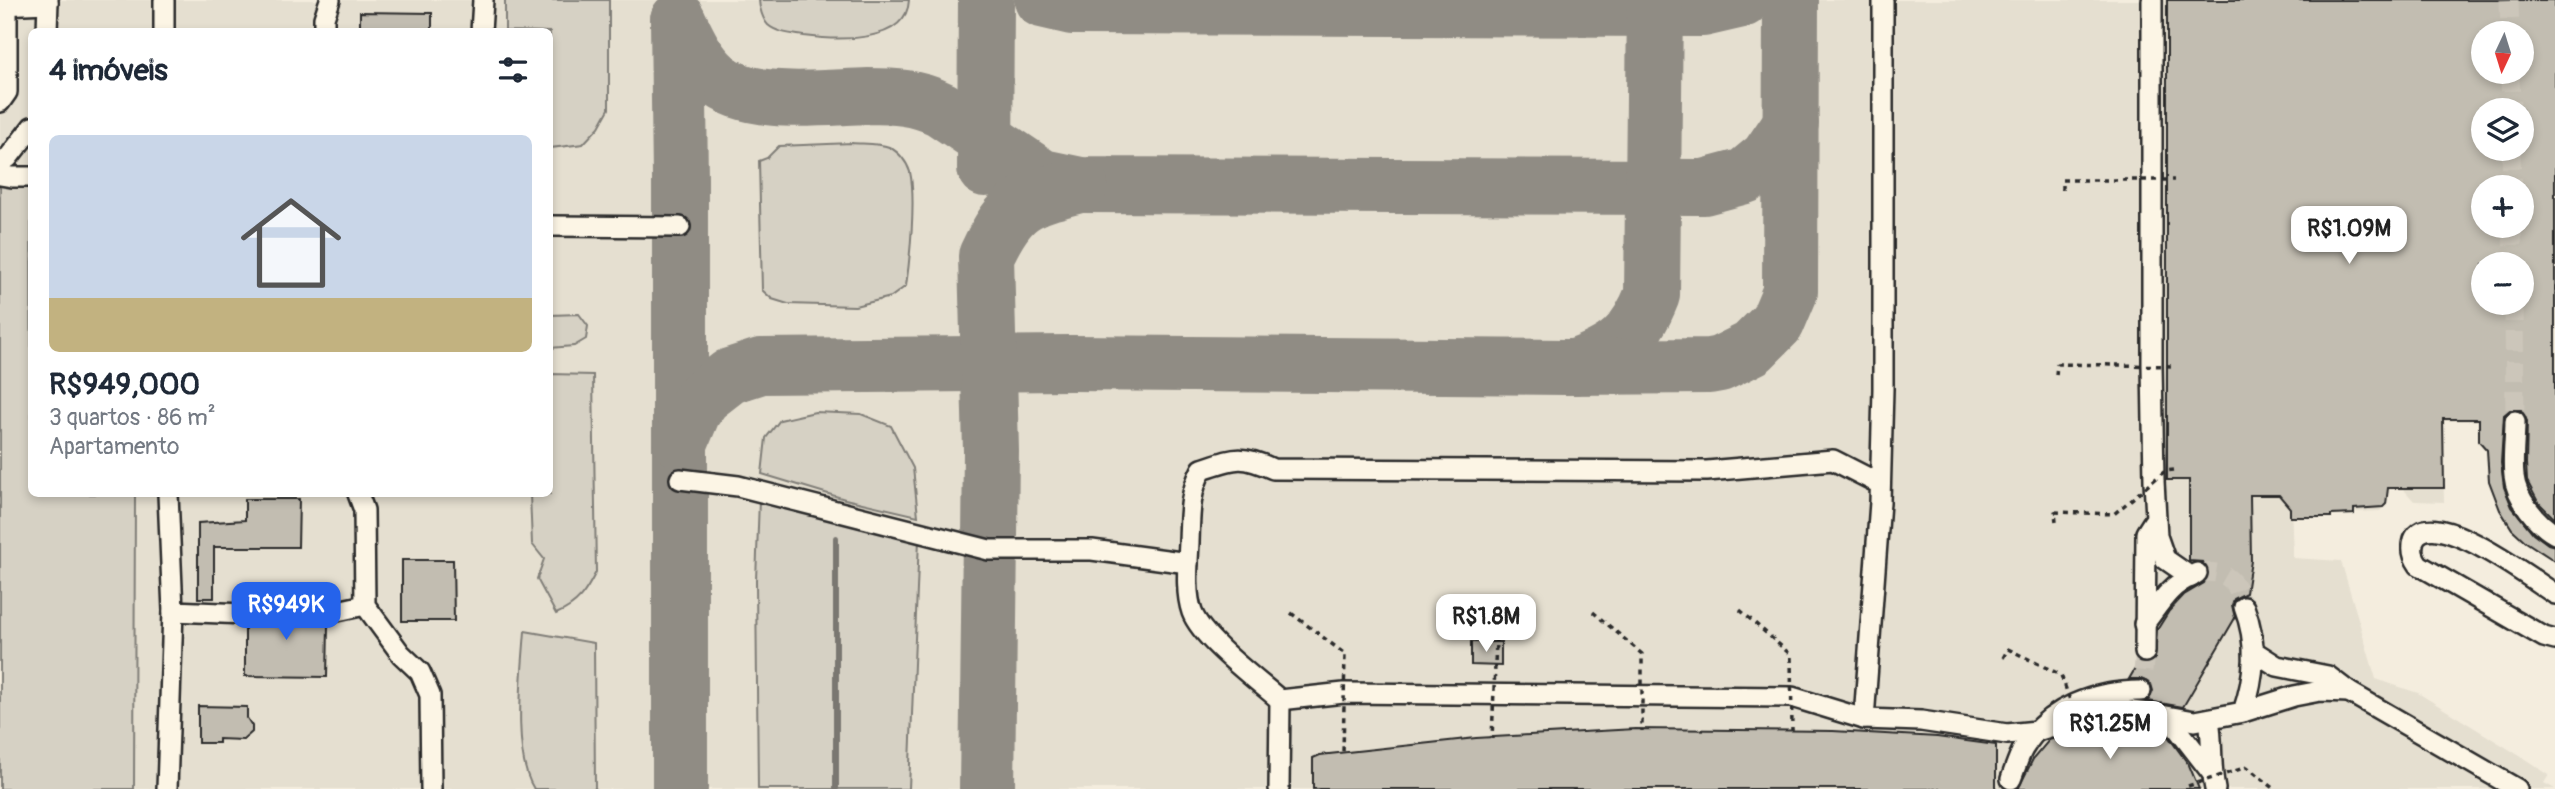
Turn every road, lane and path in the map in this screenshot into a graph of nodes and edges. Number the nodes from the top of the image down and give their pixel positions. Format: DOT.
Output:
graph roads {
  1 [pos="164,0"];
  2 [pos="330,0"];
  3 [pos="483,0"];
  4 [pos="1882,0"];
  5 [pos="2152,0"];
  6 [pos="48,2"];
  7 [pos="5,3"];
  8 [pos="47,28"];
  9 [pos="164,28"];
  10 [pos="324,28"];
  11 [pos="481,28"];
  12 [pos="0,102"];
  13 [pos="28,132"];
  14 [pos="0,163"];
  15 [pos="0,175"];
  16 [pos="28,177"];
  17 [pos="2174,180"];
  18 [pos="2151,181"];
  19 [pos="2062,190"];
  20 [pos="553,226"];
  21 [pos="680,227"];
  22 [pos="2152,365"];
  23 [pos="2174,366"];
  24 [pos="2056,375"];
  25 [pos="2515,421"];
  26 [pos="2174,470"];
  27 [pos="680,479"];
  28 [pos="2154,481"];
  29 [pos="1880,484"];
  30 [pos="169,497"];
  31 [pos="359,497"];
  32 [pos="2157,514"];
  33 [pos="2056,522"];
  34 [pos="2555,534"];
  35 [pos="1188,563"];
  36 [pos="2555,594"];
  37 [pos="1446,600"];
  38 [pos="365,605"];
  39 [pos="2244,607"];
  40 [pos="1740,610"];
  41 [pos="173,611"];
  42 [pos="1593,611"];
  43 [pos="328,613"];
  44 [pos="1291,613"];
  45 [pos="245,614"];
  46 [pos="2144,624"];
  47 [pos="2555,640"];
  48 [pos="2145,652"];
  49 [pos="2255,652"];
  50 [pos="2003,658"];
  51 [pos="2141,691"];
  52 [pos="2349,692"];
  53 [pos="1344,693"];
  54 [pos="1493,695"];
  55 [pos="1642,696"];
  56 [pos="1792,697"];
  57 [pos="1280,700"];
  58 [pos="2071,704"];
  59 [pos="2243,712"];
  60 [pos="2157,714"];
  61 [pos="1864,719"];
  62 [pos="2209,719"];
  63 [pos="1792,730"];
  64 [pos="1642,731"];
  65 [pos="2038,731"];
  66 [pos="2082,734"];
  67 [pos="1492,739"];
  68 [pos="1343,754"];
  69 [pos="2011,779"];
  70 [pos="2213,780"];
  71 [pos="2188,786"];
  72 [pos="167,789"];
  73 [pos="431,789"];
  74 [pos="1279,789"];
  75 [pos="2275,789"];
  76 [pos="2517,789"];
  1 -- 9 [label="street"];
  2 -- 10 [label="street"];
  3 -- 11 [label="street"];
  4 -- 29 [label="street"];
  5 -- 18 [label="street"];
  6 -- 7 [label="street"];
  6 -- 8 [label="street"];
  7 -- 12 [label="street"];
  13 -- 14 [label="street"];
  15 -- 16 [label="street"];
  17 -- 18 [label="path, bridge"];
  18 -- 19 [label="path, bridge"];
  18 -- 22 [label="street"];
  20 -- 21 [label="street"];
  22 -- 23 [label="path, bridge"];
  22 -- 24 [label="path, bridge"];
  22 -- 28 [label="street"];
  25 -- 34 [label="street"];
  26 -- 28 [label="path, bridge"];
  27 -- 35 [label="street"];
  28 -- 32 [label="street"];
  28 -- 33 [label="path, bridge"];
  29 -- 35 [label="street"];
  29 -- 61 [label="street"];
  30 -- 41 [label="street"];
  31 -- 38 [label="street"];
  32 -- 46 [label="street"];
  32 -- 46 [label="street"];
  35 -- 57 [label="street"];
  36 -- 47 [label="street"];
  37 -- 54 [label="path, bridge"];
  38 -- 43 [label="street"];
  38 -- 73 [label="street"];
  39 -- 49 [label="street"];
  40 -- 56 [label="path, bridge"];
  41 -- 45 [label="street"];
  41 -- 72 [label="street"];
  42 -- 55 [label="path, bridge"];
  44 -- 53 [label="path, bridge"];
  46 -- 48 [label="street"];
  49 -- 52 [label="street"];
  49 -- 59 [label="street"];
  50 -- 58 [label="path, bridge"];
  51 -- 58 [label="street"];
  52 -- 59 [label="street"];
  52 -- 76 [label="street"];
  53 -- 54 [label="street"];
  53 -- 57 [label="street"];
  53 -- 68 [label="path, bridge"];
  54 -- 55 [label="street"];
  54 -- 67 [label="path, bridge"];
  55 -- 56 [label="street"];
  55 -- 64 [label="path, bridge"];
  56 -- 61 [label="street"];
  56 -- 63 [label="path, bridge"];
  57 -- 74 [label="street"];
  58 -- 65 [label="street"];
  58 -- 66 [label="path, bridge"];
  59 -- 62 [label="street"];
  60 -- 62 [label="street"];
  60 -- 65 [label="street"];
  60 -- 70 [label="street"];
  61 -- 65 [label="street"];
  62 -- 70 [label="street"];
  65 -- 69 [label="street"];
  70 -- 71 [label="path, bridge"];
  70 -- 75 [label="path, bridge"];
}
